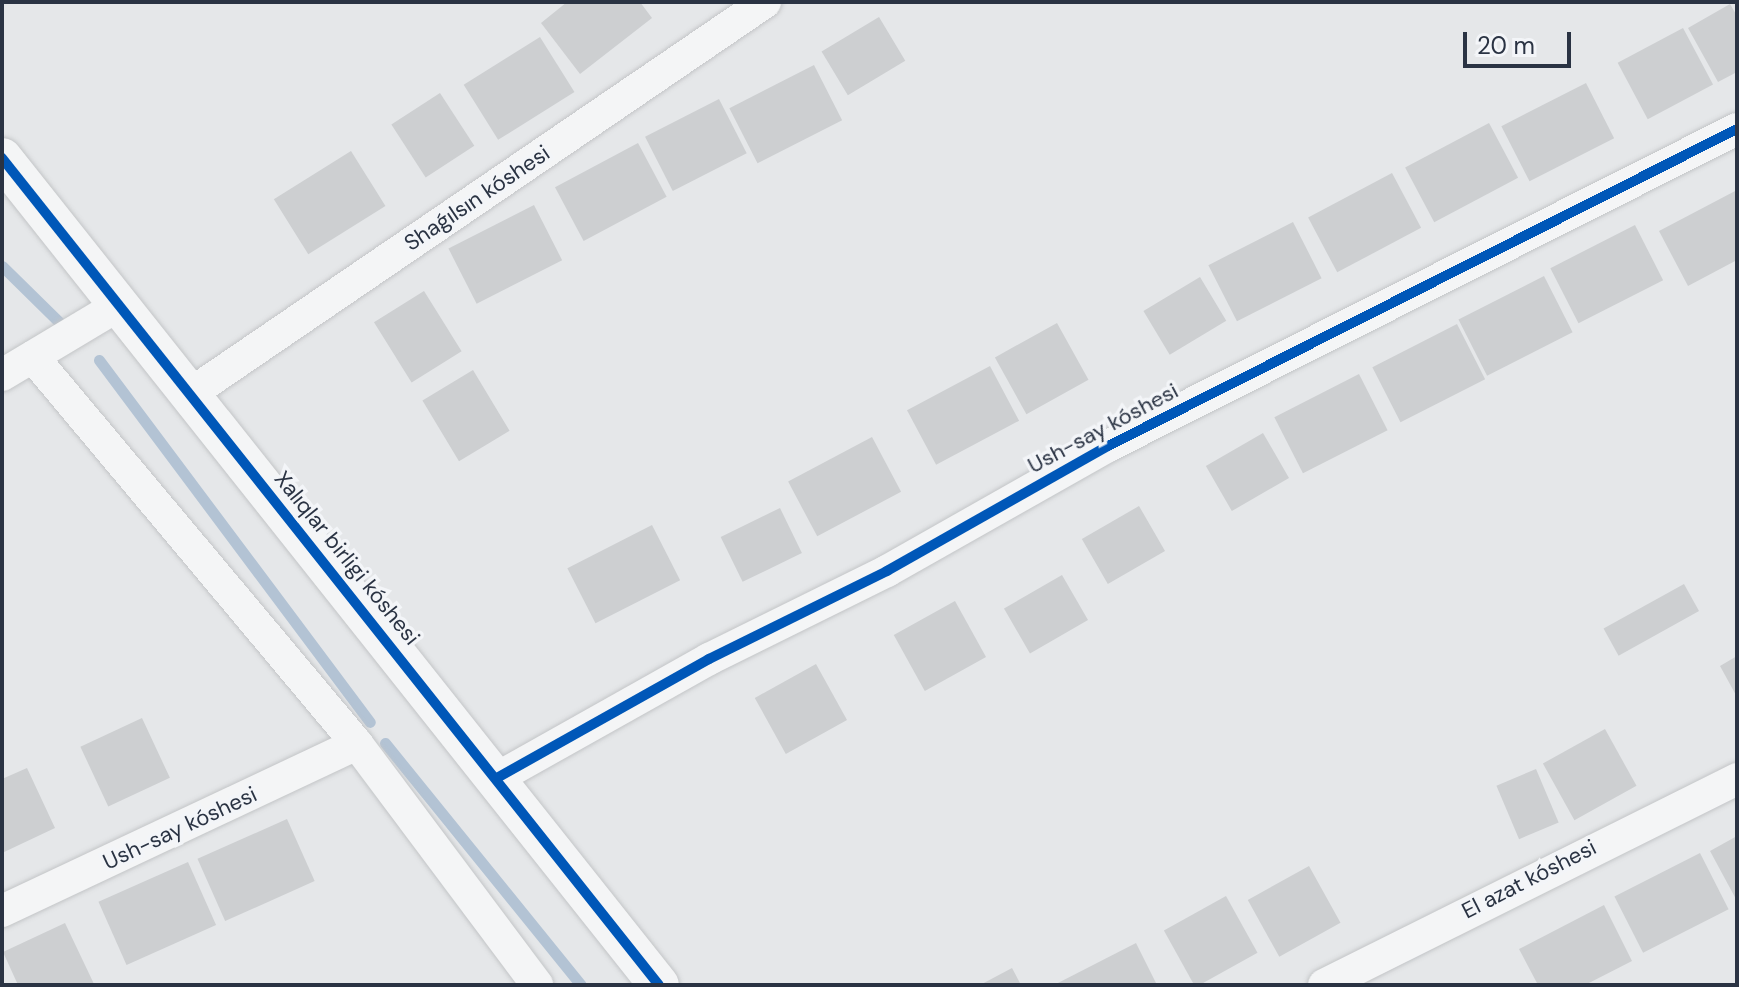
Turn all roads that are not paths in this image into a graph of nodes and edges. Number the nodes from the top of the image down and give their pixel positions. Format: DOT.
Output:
graph roads {
  1 [pos="765,2"];
  2 [pos="1737,129"];
  3 [pos="2,158"];
  4 [pos="119,305"];
  5 [pos="33,357"];
  6 [pos="2,375"];
  7 [pos="190,394"];
  8 [pos="357,744"];
  9 [pos="497,778"];
  10 [pos="1737,779"];
  11 [pos="2,911"];
  12 [pos="537,985"];
  13 [pos="659,985"];
  14 [pos="1324,985"];
  1 -- 7 [label="street, Shaǵılsın kóshesi"];
  2 -- 9 [label="street, Ush-say kóshesi"];
  3 -- 4 [label="street, Xalıqlar birligi kóshesi"];
  4 -- 5 [label="street"];
  4 -- 7 [label="street, Xalıqlar birligi kóshesi"];
  5 -- 6 [label="street"];
  5 -- 8 [label="street"];
  7 -- 9 [label="street, Xalıqlar birligi kóshesi"];
  8 -- 11 [label="street, Ush-say kóshesi"];
  8 -- 12 [label="street"];
  9 -- 13 [label="street, Xalıqlar birligi kóshesi"];
  10 -- 14 [label="street, El azat kóshesi"];
}
